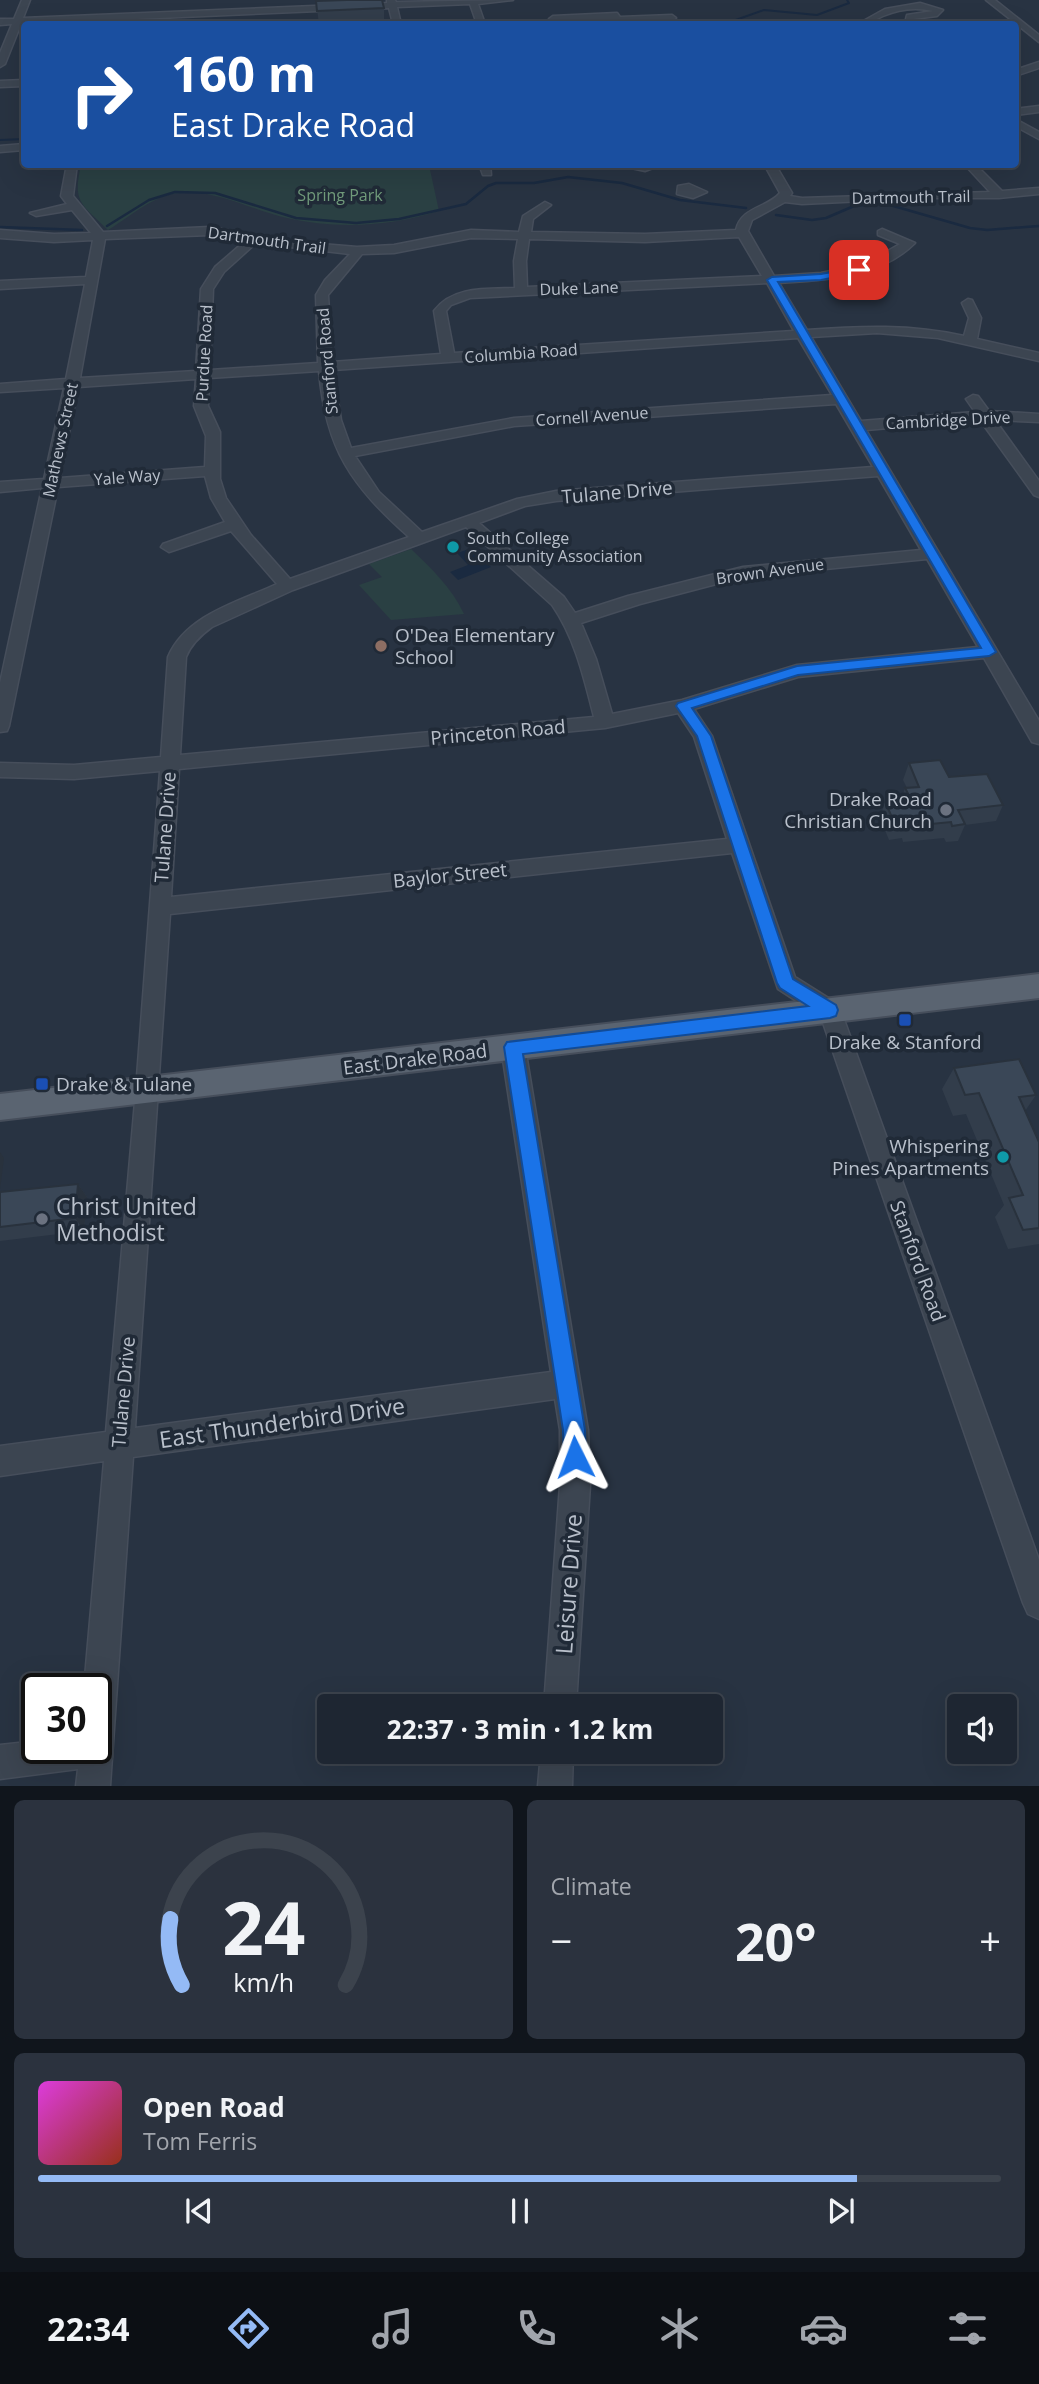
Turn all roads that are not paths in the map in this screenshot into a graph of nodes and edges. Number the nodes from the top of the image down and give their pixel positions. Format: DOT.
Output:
graph roads {
  1 [pos="26,0"];
  2 [pos="210,0"];
  3 [pos="258,0"];
  4 [pos="509,0"];
  5 [pos="990,0"];
  6 [pos="473,2"];
  7 [pos="928,2"];
  8 [pos="392,3"];
  9 [pos="303,4"];
  10 [pos="259,11"];
  11 [pos="209,13"];
  12 [pos="126,16"];
  13 [pos="618,17"];
  14 [pos="672,18"];
  15 [pos="553,19"];
  16 [pos="17,21"];
  17 [pos="259,21"];
  18 [pos="396,21"];
  19 [pos="480,21"];
  20 [pos="866,21"];
  21 [pos="910,21"];
  22 [pos="1017,21"];
  23 [pos="0,22"];
  24 [pos="1019,22"];
  25 [pos="1019,36"];
  26 [pos="1037,36"];
  27 [pos="0,64"];
  28 [pos="1039,65"];
  29 [pos="1019,72"];
  30 [pos="21,83"];
  31 [pos="0,84"];
  32 [pos="1039,110"];
  33 [pos="1019,112"];
  34 [pos="1019,124"];
  35 [pos="1039,136"];
  36 [pos="21,147"];
  37 [pos="0,149"];
  38 [pos="71,168"];
  39 [pos="772,168"];
  40 [pos="973,168"];
  41 [pos="675,178"];
  42 [pos="685,187"];
  43 [pos="1039,191"];
  44 [pos="999,195"];
  45 [pos="784,198"];
  46 [pos="545,205"];
  47 [pos="74,206"];
  48 [pos="36,213"];
  49 [pos="743,233"];
  50 [pos="882,233"];
  51 [pos="0,234"];
  52 [pos="524,235"];
  53 [pos="100,236"];
  54 [pos="254,239"];
  55 [pos="357,251"];
  56 [pos="93,280"];
  57 [pos="772,280"];
  58 [pos="0,285"];
  59 [pos="520,290"];
  60 [pos="968,303"];
  61 [pos="803,334"];
  62 [pos="970,341"];
  63 [pos="1039,357"];
  64 [pos="448,358"];
  65 [pos="326,366"];
  66 [pos="202,375"];
  67 [pos="72,383"];
  68 [pos="0,388"];
  69 [pos="841,399"];
  70 [pos="973,399"];
  71 [pos="984,415"];
  72 [pos="1039,418"];
  73 [pos="857,426"];
  74 [pos="345,454"];
  75 [pos="212,471"];
  76 [pos="884,471"];
  77 [pos="51,483"];
  78 [pos="0,486"];
  79 [pos="1039,492"];
  80 [pos="467,520"];
  81 [pos="236,524"];
  82 [pos="419,538"];
  83 [pos="169,547"];
  84 [pos="932,554"];
  85 [pos="286,586"];
  86 [pos="572,620"];
  87 [pos="989,652"];
  88 [pos="683,706"];
  89 [pos="605,722"];
  90 [pos="0,726"];
  91 [pos="1039,737"];
  92 [pos="170,763"];
  93 [pos="0,769"];
  94 [pos="740,845"];
  95 [pos="160,907"];
  96 [pos="1039,986"];
  97 [pos="830,1010"];
  98 [pos="513,1047"];
  99 [pos="148,1090"];
  100 [pos="0,1107"];
  101 [pos="565,1384"];
  102 [pos="119,1444"];
  103 [pos="0,1461"];
  104 [pos="1039,1603"];
  105 [pos="102,1673"];
  106 [pos="561,1694"];
  107 [pos="21,1759"];
  108 [pos="0,1762"];
  109 [pos="95,1764"];
  110 [pos="556,1764"];
  111 [pos="93,1786"];
  112 [pos="555,1786"];
  1 -- 16 [label="street"];
  2 -- 11 [label="street"];
  3 -- 10 [label="street"];
  4 -- 6 [label="street"];
  5 -- 22 [label="street"];
  6 -- 8 [label="street"];
  6 -- 19 [label="street"];
  7 -- 20 [label="street"];
  7 -- 21 [label="street"];
  8 -- 9 [label="street"];
  8 -- 18 [label="street"];
  9 -- 10 [label="street"];
  10 -- 11 [label="street"];
  10 -- 17 [label="street"];
  11 -- 12 [label="street"];
  12 -- 16 [label="street"];
  13 -- 14 [label="street"];
  13 -- 15 [label="street"];
  16 -- 23 [label="street"];
  16 -- 27 [label="street"];
  24 -- 26 [label="street"];
  25 -- 26 [label="street"];
  28 -- 29 [label="street"];
  30 -- 31 [label="street"];
  32 -- 33 [label="street"];
  34 -- 35 [label="street"];
  36 -- 37 [label="street"];
  38 -- 47 [label="street"];
  39 -- 45 [label="street"];
  40 -- 44 [label="street"];
  41 -- 42 [label="street"];
  43 -- 44 [label="street, Dartmouth Trail"];
  44 -- 45 [label="street, Dartmouth Trail"];
  45 -- 49 [label="street"];
  46 -- 52 [label="street"];
  47 -- 48 [label="street"];
  47 -- 53 [label="street"];
  49 -- 52 [label="street, Dartmouth Trail"];
  49 -- 57 [label="street"];
  50 -- 57 [label="street, Duke Lane"];
  51 -- 53 [label="street, Dartmouth Trail"];
  52 -- 55 [label="street, Dartmouth Trail"];
  52 -- 59 [label="street"];
  53 -- 54 [label="street, Dartmouth Trail"];
  53 -- 56 [label="street, Mathews Street"];
  54 -- 55 [label="street, Dartmouth Trail"];
  54 -- 66 [label="street, Purdue Road"];
  55 -- 65 [label="street, Stanford Road"];
  56 -- 58 [label="street"];
  56 -- 67 [label="street, Mathews Street"];
  57 -- 59 [label="street, Duke Lane"];
  57 -- 61 [label="street"];
  59 -- 64 [label="street, Duke Lane"];
  60 -- 62 [label="street"];
  61 -- 62 [label="street, Columbia Road"];
  61 -- 64 [label="street, Columbia Road"];
  61 -- 69 [label="street"];
  62 -- 63 [label="street, Columbia Road"];
  64 -- 65 [label="street, Columbia Road"];
  65 -- 66 [label="street, Columbia Road"];
  65 -- 74 [label="street, Stanford Road"];
  66 -- 67 [label="street, Columbia Road"];
  66 -- 75 [label="street, Purdue Road"];
  67 -- 68 [label="street, Columbia Road"];
  67 -- 77 [label="street, Mathews Street"];
  69 -- 73 [label="street"];
  69 -- 74 [label="street, Cornell Avenue"];
  70 -- 71 [label="street"];
  71 -- 72 [label="street, Cambridge Drive"];
  71 -- 73 [label="street, Cambridge Drive"];
  71 -- 79 [label="street"];
  73 -- 76 [label="street"];
  74 -- 82 [label="street, Stanford Road"];
  75 -- 77 [label="street, Yale Way"];
  75 -- 81 [label="street, Purdue Road"];
  76 -- 80 [label="street, Tulane Drive"];
  76 -- 84 [label="street"];
  77 -- 78 [label="street, Yale Way"];
  77 -- 90 [label="street, Mathews Street"];
  80 -- 82 [label="street, Tulane Drive"];
  80 -- 86 [label="street"];
  81 -- 83 [label="street"];
  81 -- 85 [label="street, Purdue Road"];
  82 -- 85 [label="street, Tulane Drive"];
  84 -- 86 [label="street, Brown Avenue"];
  84 -- 87 [label="street"];
  85 -- 92 [label="street, Tulane Drive"];
  86 -- 89 [label="street"];
  87 -- 88 [label="street, Princeton Road"];
  87 -- 91 [label="street"];
  88 -- 89 [label="street, Princeton Road"];
  88 -- 94 [label="street"];
  89 -- 92 [label="street, Princeton Road"];
  92 -- 93 [label="street, Princeton Road"];
  92 -- 95 [label="street, Tulane Drive"];
  94 -- 95 [label="street, Baylor Street"];
  94 -- 97 [label="street"];
  95 -- 99 [label="street, Tulane Drive"];
  96 -- 97 [label="main road, East Drake Road"];
  97 -- 98 [label="main road, East Drake Road"];
  97 -- 104 [label="street, Stanford Road"];
  98 -- 99 [label="main road, East Drake Road"];
  98 -- 101 [label="street, Leisure Drive"];
  99 -- 100 [label="main road, East Drake Road"];
  99 -- 102 [label="street, Tulane Drive"];
  101 -- 102 [label="street, East Thunderbird Drive"];
  101 -- 106 [label="street, Leisure Drive"];
  102 -- 103 [label="street, East Thunderbird Drive"];
  102 -- 105 [label="street, Tulane Drive"];
  107 -- 108 [label="street"];
  109 -- 111 [label="street, Tulane Drive"];
  110 -- 112 [label="street"];
}
